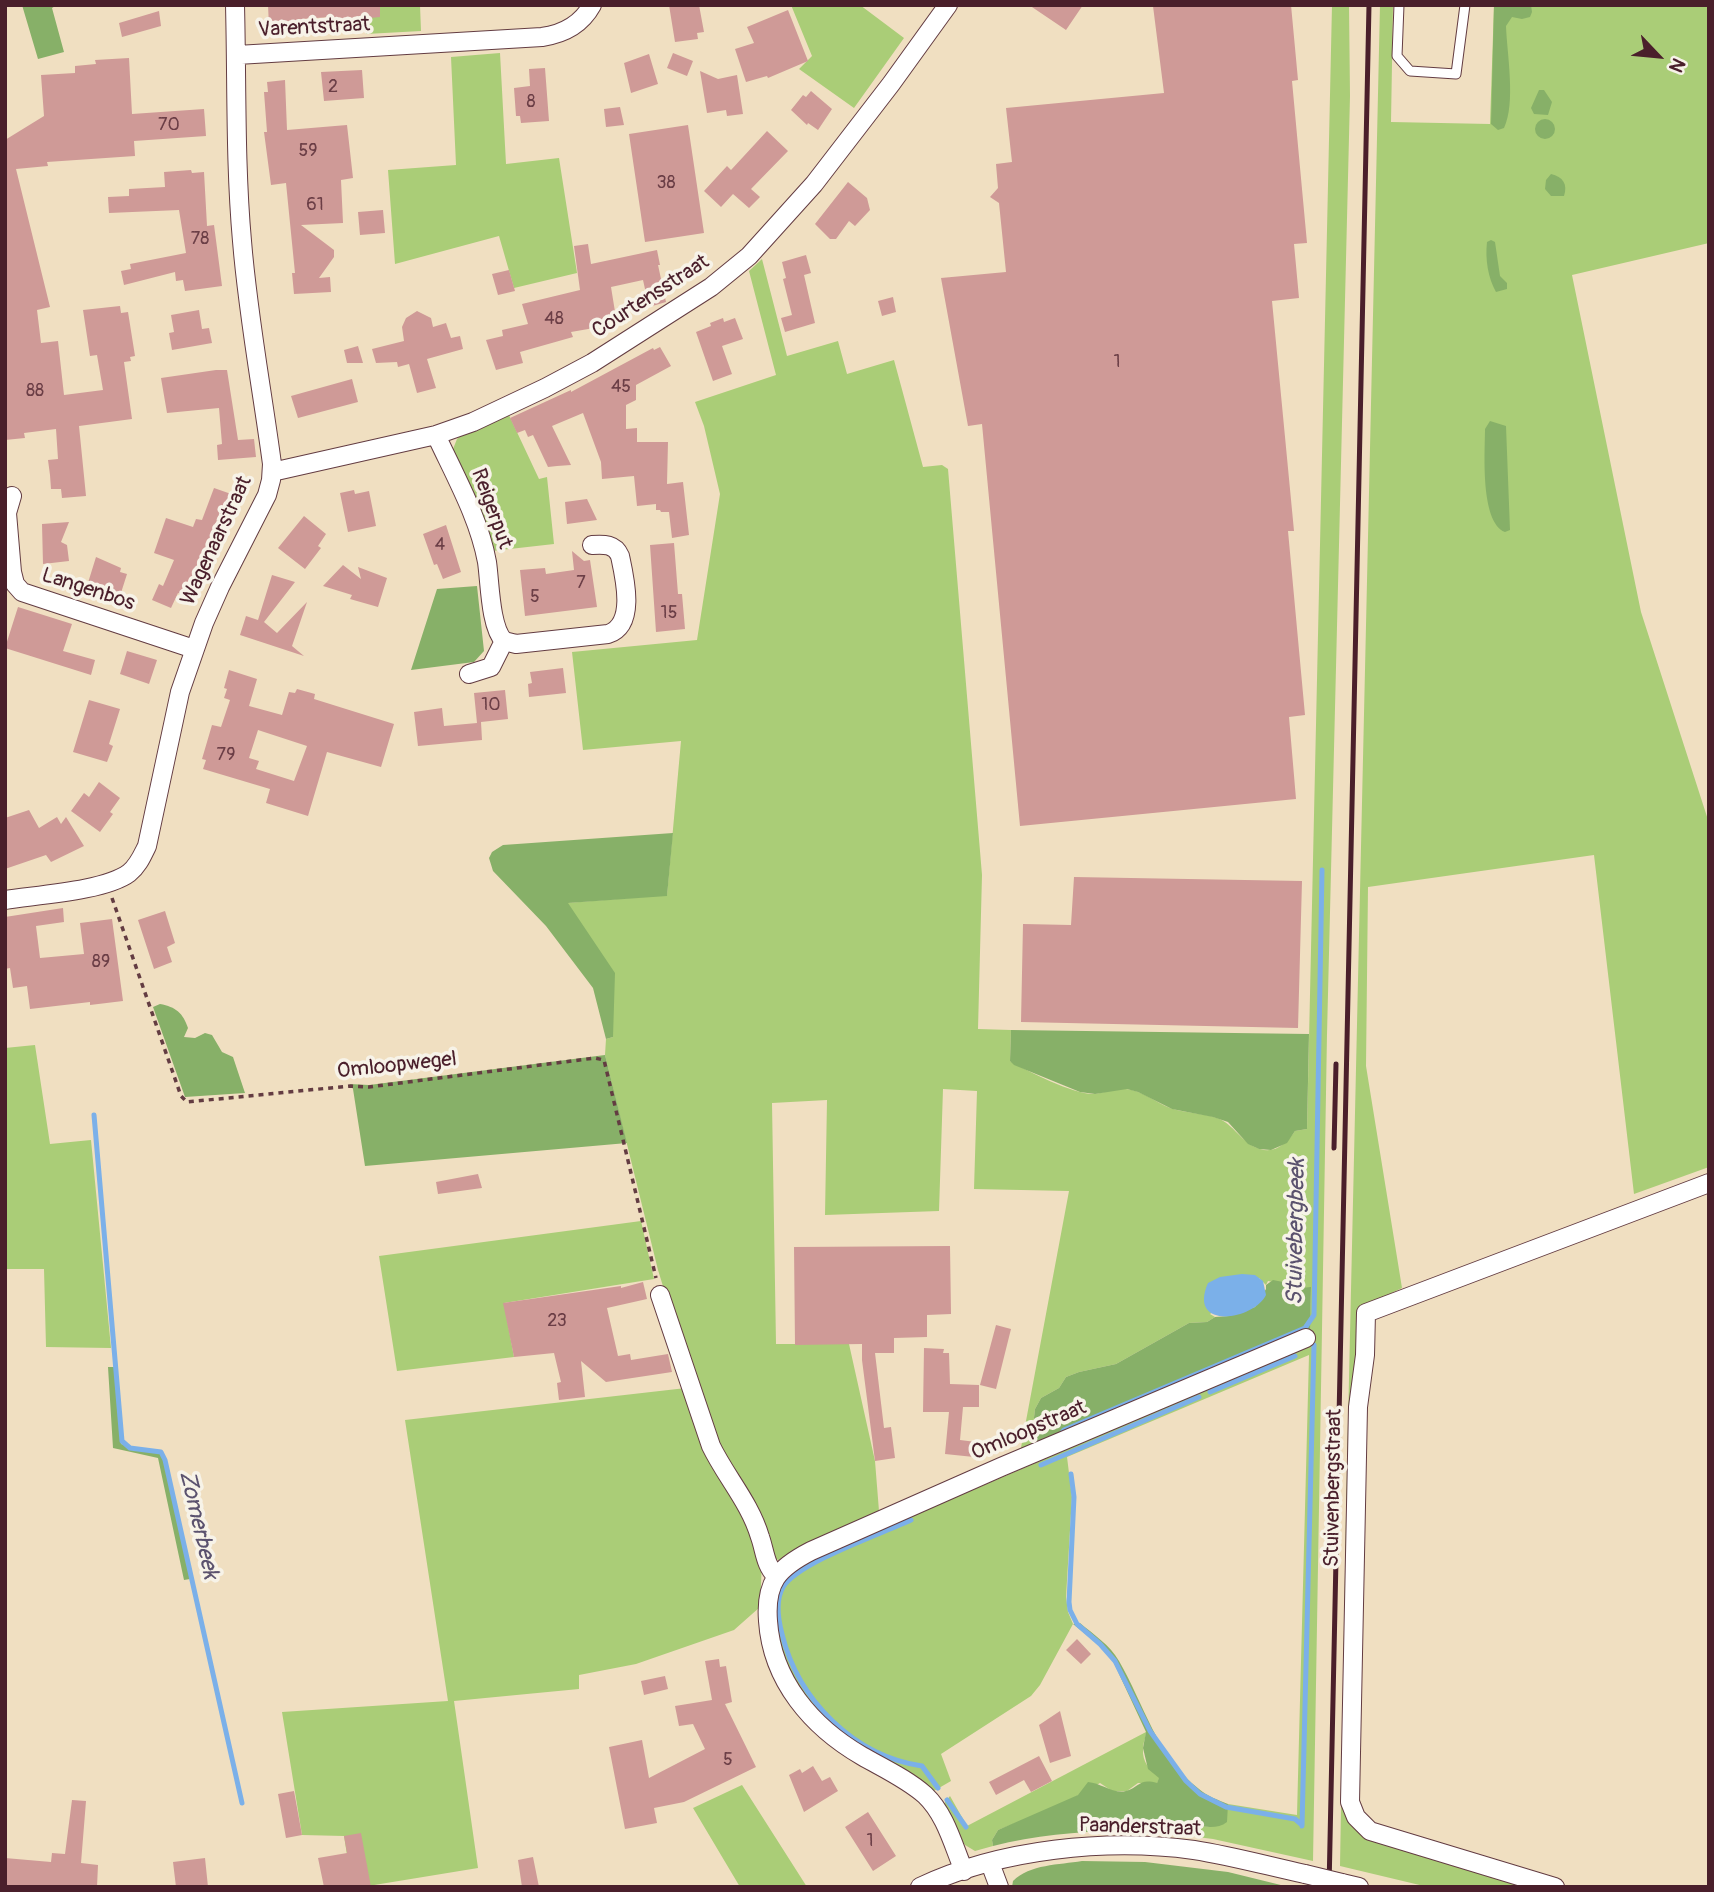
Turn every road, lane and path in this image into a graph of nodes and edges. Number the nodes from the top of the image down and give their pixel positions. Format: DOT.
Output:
graph roads {
  1 [pos="235,5"];
  2 [pos="592,5"];
  3 [pos="947,5"];
  4 [pos="1399,5"];
  5 [pos="1465,5"];
  6 [pos="237,55"];
  7 [pos="436,435"];
  8 [pos="272,472"];
  9 [pos="12,496"];
  10 [pos="592,545"];
  11 [pos="504,641"];
  12 [pos="194,649"];
  13 [pos="469,674"];
  14 [pos="107,882"];
  15 [pos="5,900"];
  16 [pos="1709,1183"];
  17 [pos="660,1294"];
  18 [pos="1306,1338"];
  19 [pos="776,1576"];
  20 [pos="990,1863"];
  21 [pos="964,1871"];
  22 [pos="1351,1885"];
  23 [pos="920,1887"];
  24 [pos="999,1887"];
  25 [pos="1555,1887"];
  1 -- 6 [label="street, Wagenaarstraat"];
  2 -- 6 [label="street, Varentstraat"];
  3 -- 7 [label="street, Courtensstraat"];
  4 -- 5 [label="lane"];
  6 -- 8 [label="street, Wagenaarstraat"];
  7 -- 8 [label="street, Courtensstraat"];
  7 -- 11 [label="street, Reigerput"];
  8 -- 12 [label="street, Wagenaarstraat"];
  9 -- 12 [label="street, Langenbos"];
  10 -- 11 [label="street"];
  11 -- 13 [label="street"];
  12 -- 14 [label="street, Wagenaarstraat"];
  14 -- 15 [label="street, Wagenaarstraat"];
  14 -- 17 [label="path, Omloopwegel"];
  16 -- 25 [label="street, Stuivenbergstraat"];
  17 -- 19 [label="street"];
  18 -- 19 [label="street, Omloopstraat"];
  19 -- 21 [label="street"];
  20 -- 21 [label="street, Paanderstraat"];
  20 -- 22 [label="street, Paanderstraat, bridge"];
  20 -- 24 [label="street"];
  21 -- 23 [label="street, Paanderstraat"];
}
